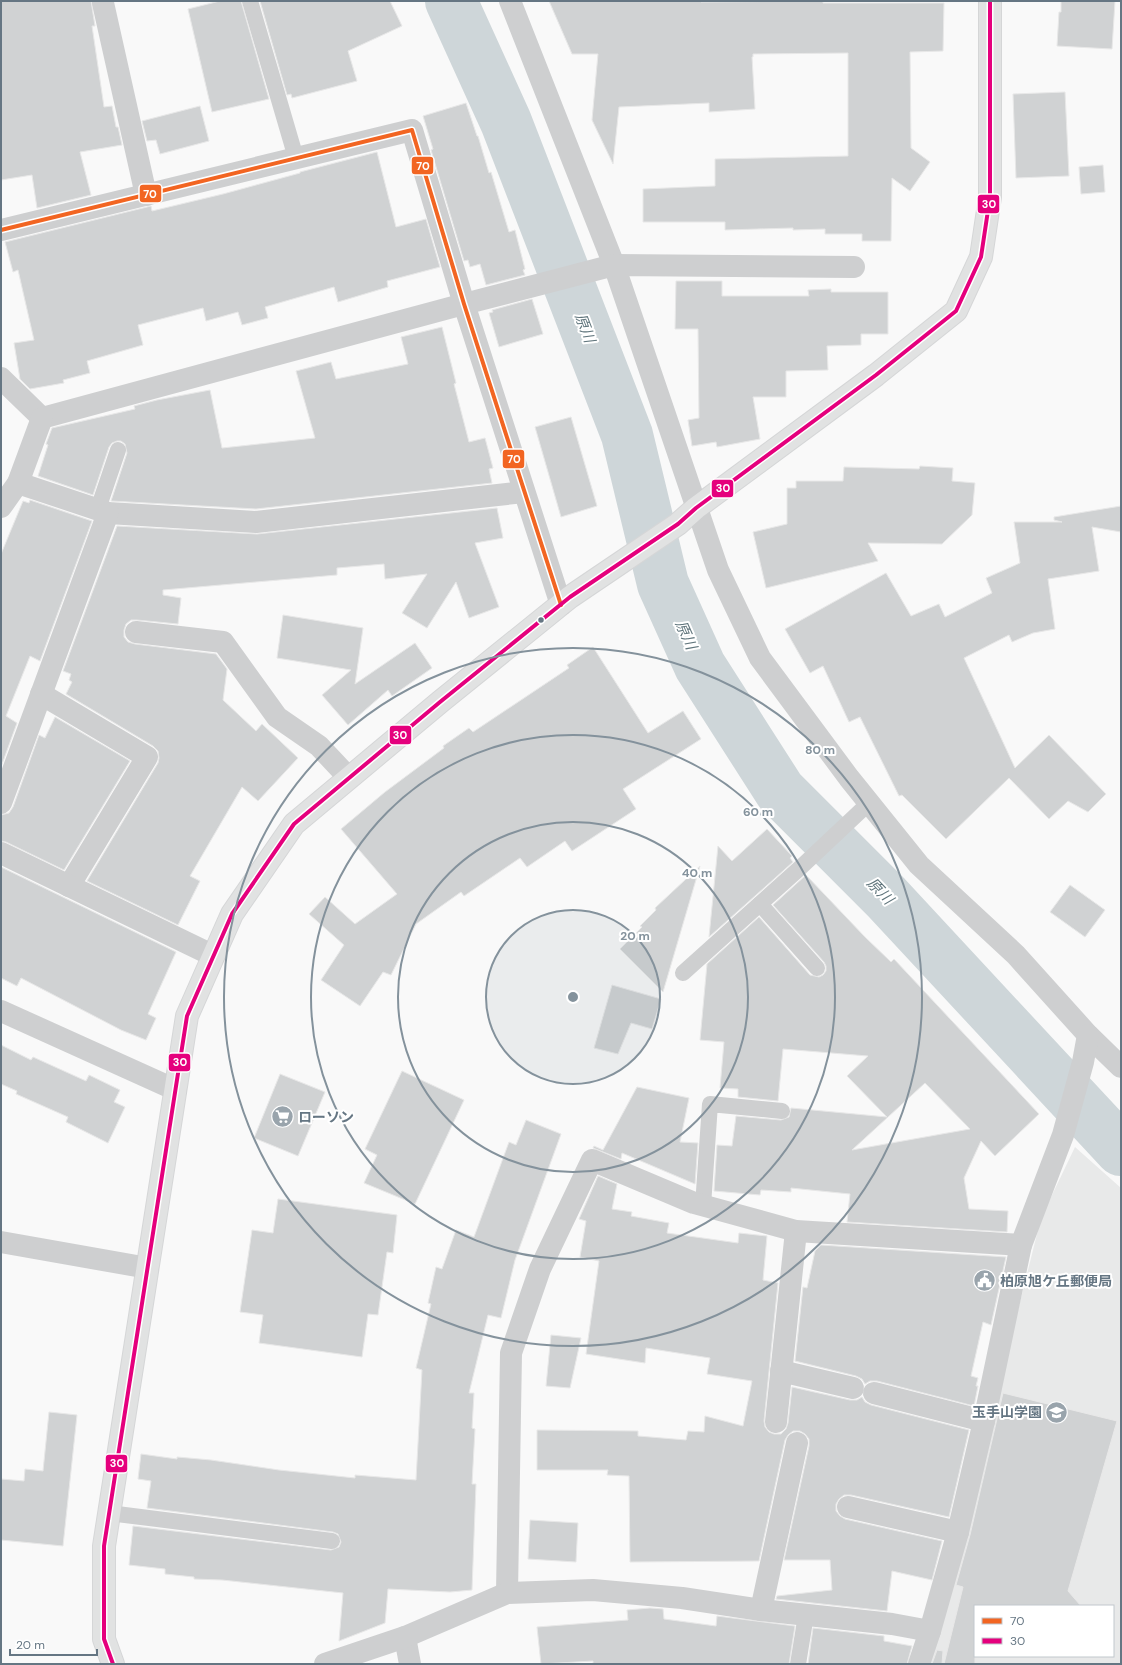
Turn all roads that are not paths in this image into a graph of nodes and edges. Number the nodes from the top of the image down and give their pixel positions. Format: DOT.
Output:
graph roads {
  1 [pos="250,1"];
  2 [pos="510,1"];
  3 [pos="990,1"];
  4 [pos="103,3"];
  5 [pos="296,158"];
  6 [pos="146,195"];
  7 [pos="1,230"];
  8 [pos="614,265"];
  9 [pos="854,267"];
  10 [pos="464,304"];
  11 [pos="1,378"];
  12 [pos="42,418"];
  13 [pos="118,450"];
  14 [pos="18,483"];
  15 [pos="524,492"];
  16 [pos="1,506"];
  17 [pos="696,508"];
  18 [pos="103,511"];
  19 [pos="565,601"];
  20 [pos="136,632"];
  21 [pos="41,694"];
  22 [pos="349,778"];
  23 [pos="1,803"];
  24 [pos="869,803"];
  25 [pos="1,853"];
  26 [pos="69,886"];
  27 [pos="760,904"];
  28 [pos="214,956"];
  29 [pos="817,968"];
  30 [pos="683,973"];
  31 [pos="1,1011"];
  32 [pos="1088,1035"];
  33 [pos="1121,1067"];
  34 [pos="176,1090"];
  35 [pos="782,1111"];
  36 [pos="703,1206"];
  37 [pos="796,1232"];
  38 [pos="1,1242"];
  39 [pos="1021,1245"];
  40 [pos="148,1268"];
  41 [pos="781,1371"];
  42 [pos="984,1421"];
  43 [pos="776,1422"];
  44 [pos="797,1443"];
  45 [pos="848,1507"];
  46 [pos="109,1513"];
  47 [pos="958,1532"];
  48 [pos="332,1541"];
  49 [pos="507,1593"];
  50 [pos="761,1610"];
  51 [pos="806,1615"];
  52 [pos="930,1631"];
  53 [pos="405,1637"];
  54 [pos="113,1664"];
  55 [pos="325,1664"];
  56 [pos="410,1664"];
  57 [pos="798,1664"];
  58 [pos="919,1664"];
  1 -- 5 [label="lane"];
  2 -- 8 [label="street"];
  3 -- 17 [label="main road"];
  4 -- 6 [label="street"];
  5 -- 6 [label="street"];
  5 -- 10 [label="street"];
  6 -- 7 [label="street"];
  8 -- 9 [label="street"];
  8 -- 10 [label="street"];
  8 -- 17 [label="street"];
  10 -- 12 [label="street"];
  10 -- 15 [label="street"];
  11 -- 12 [label="street"];
  12 -- 14 [label="street"];
  13 -- 18 [label="lane"];
  14 -- 16 [label="street"];
  14 -- 18 [label="street"];
  15 -- 18 [label="street"];
  15 -- 19 [label="street"];
  17 -- 19 [label="main road"];
  17 -- 24 [label="street"];
  18 -- 21 [label="street"];
  19 -- 22 [label="main road"];
  20 -- 22 [label="street"];
  21 -- 23 [label="street"];
  21 -- 26 [label="street"];
  22 -- 28 [label="main road"];
  24 -- 27 [label="lane"];
  24 -- 32 [label="street"];
  25 -- 26 [label="street"];
  26 -- 28 [label="street"];
  27 -- 29 [label="lane"];
  27 -- 30 [label="lane"];
  28 -- 34 [label="main road"];
  31 -- 34 [label="street"];
  32 -- 33 [label="street"];
  32 -- 39 [label="street"];
  34 -- 40 [label="main road"];
  35 -- 36 [label="lane"];
  36 -- 37 [label="street"];
  36 -- 49 [label="street"];
  37 -- 39 [label="street"];
  37 -- 41 [label="street"];
  38 -- 40 [label="street"];
  39 -- 42 [label="street"];
  40 -- 46 [label="main road"];
  41 -- 42 [label="street"];
  41 -- 43 [label="street"];
  42 -- 47 [label="street"];
  44 -- 50 [label="street"];
  45 -- 47 [label="street"];
  46 -- 48 [label="lane"];
  46 -- 54 [label="main road"];
  47 -- 52 [label="street"];
  49 -- 50 [label="street"];
  49 -- 53 [label="street"];
  50 -- 51 [label="street"];
  51 -- 52 [label="street"];
  51 -- 57 [label="lane"];
  52 -- 58 [label="street"];
  53 -- 55 [label="street"];
  53 -- 56 [label="street"];
}
